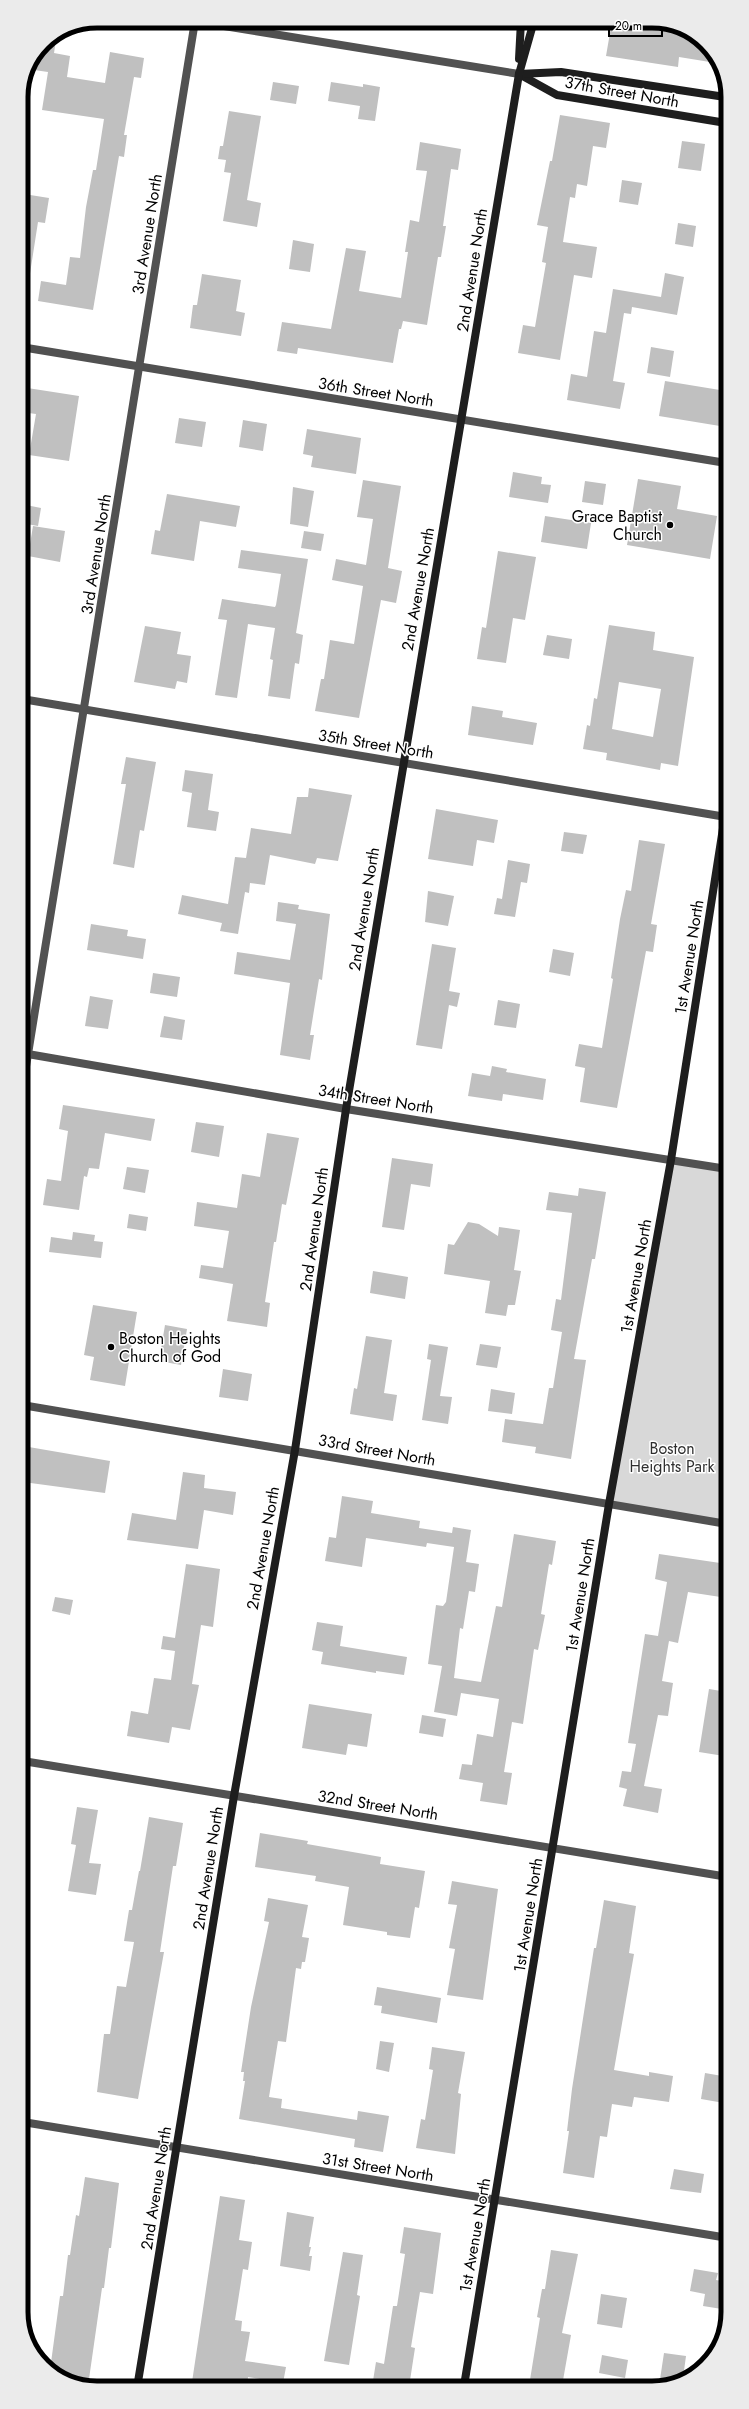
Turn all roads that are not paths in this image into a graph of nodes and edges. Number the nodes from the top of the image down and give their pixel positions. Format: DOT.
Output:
graph roads {
  1 [pos="193,28"];
  2 [pos="237,28"];
  3 [pos="521,28"];
  4 [pos="532,28"];
  5 [pos="519,74"];
  6 [pos="721,96"];
  7 [pos="721,122"];
  8 [pos="28,348"];
  9 [pos="140,367"];
  10 [pos="461,421"];
  11 [pos="721,462"];
  12 [pos="28,700"];
  13 [pos="85,710"];
  14 [pos="402,763"];
  15 [pos="721,813"];
  16 [pos="721,845"];
  17 [pos="28,1037"];
  18 [pos="28,1055"];
  19 [pos="346,1109"];
  20 [pos="671,1160"];
  21 [pos="721,1169"];
  22 [pos="28,1406"];
  23 [pos="295,1450"];
  24 [pos="609,1504"];
  25 [pos="721,1523"];
  26 [pos="28,1762"];
  27 [pos="234,1796"];
  28 [pos="554,1848"];
  29 [pos="721,1876"];
  30 [pos="28,2123"];
  31 [pos="176,2148"];
  32 [pos="496,2200"];
  33 [pos="721,2237"];
  34 [pos="138,2381"];
  35 [pos="465,2381"];
  1 -- 9 [label="street, 3rd Avenue North"];
  2 -- 5 [label="street, 37th Street North"];
  3 -- 5 [label="main road, 2nd Avenue North"];
  4 -- 5 [label="main road, 2nd Avenue North"];
  5 -- 6 [label="main road, 37th Street North"];
  5 -- 7 [label="main road, 37th Street North"];
  5 -- 10 [label="main road, 2nd Avenue North"];
  8 -- 9 [label="street, 36th Street North"];
  9 -- 10 [label="street, 36th Street North"];
  9 -- 13 [label="street, 3rd Avenue North"];
  10 -- 11 [label="street, 36th Street North"];
  10 -- 14 [label="main road, 2nd Avenue North"];
  12 -- 13 [label="street, 35th Street North"];
  13 -- 14 [label="street, 35th Street North"];
  13 -- 17 [label="street, 3rd Avenue North"];
  14 -- 15 [label="street, 35th Street North"];
  14 -- 19 [label="main road, 2nd Avenue North"];
  16 -- 20 [label="main road, 1st Avenue North"];
  18 -- 19 [label="street, 34th Street North"];
  19 -- 20 [label="street, 34th Street North"];
  19 -- 23 [label="main road, 2nd Avenue North"];
  20 -- 21 [label="street, 34th Street North"];
  20 -- 24 [label="main road, 1st Avenue North"];
  22 -- 23 [label="street, 33rd Street North"];
  23 -- 24 [label="street, 33rd Street North"];
  23 -- 27 [label="main road, 2nd Avenue North"];
  24 -- 25 [label="street, 33rd Street North"];
  24 -- 28 [label="main road, 1st Avenue North"];
  26 -- 27 [label="street, 32nd Street North"];
  27 -- 28 [label="street, 32nd Street North"];
  27 -- 31 [label="main road, 2nd Avenue North"];
  28 -- 29 [label="street, 32nd Street North"];
  28 -- 32 [label="main road, 1st Avenue North"];
  30 -- 31 [label="street, 31st Street North"];
  31 -- 32 [label="street, 31st Street North"];
  31 -- 34 [label="main road, 2nd Avenue North"];
  32 -- 33 [label="street, 31st Street North"];
  32 -- 35 [label="main road, 1st Avenue North"];
}
